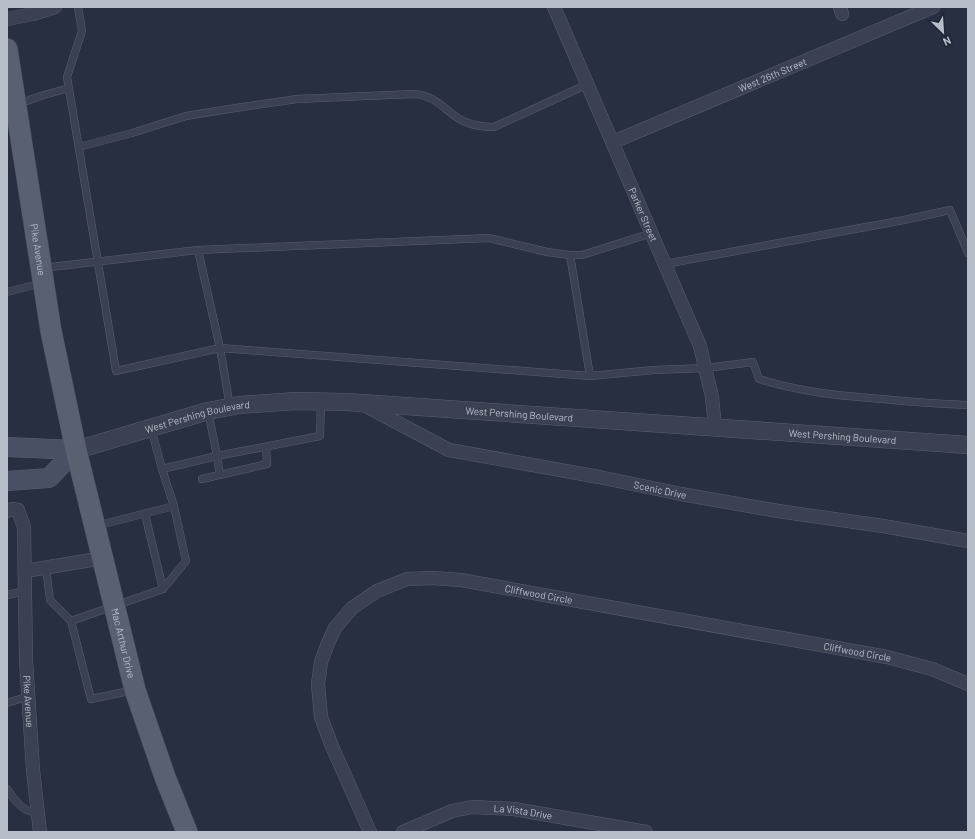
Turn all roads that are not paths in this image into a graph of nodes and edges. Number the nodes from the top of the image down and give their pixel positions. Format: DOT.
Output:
graph roads {
  1 [pos="55,7"];
  2 [pos="78,7"];
  3 [pos="554,7"];
  4 [pos="933,7"];
  5 [pos="7,18"];
  6 [pos="7,49"];
  7 [pos="588,84"];
  8 [pos="70,88"];
  9 [pos="12,106"];
  10 [pos="613,142"];
  11 [pos="79,147"];
  12 [pos="652,233"];
  13 [pos="966,242"];
  14 [pos="198,250"];
  15 [pos="968,254"];
  16 [pos="570,255"];
  17 [pos="98,262"];
  18 [pos="666,264"];
  19 [pos="43,276"];
  20 [pos="7,292"];
  21 [pos="220,348"];
  22 [pos="706,368"];
  23 [pos="590,376"];
  24 [pos="321,402"];
  25 [pos="362,404"];
  26 [pos="968,405"];
  27 [pos="230,407"];
  28 [pos="208,411"];
  29 [pos="715,427"];
  30 [pos="151,428"];
  31 [pos="968,444"];
  32 [pos="266,446"];
  33 [pos="7,447"];
  34 [pos="76,450"];
  35 [pos="217,456"];
  36 [pos="162,469"];
  37 [pos="220,475"];
  38 [pos="202,479"];
  39 [pos="7,480"];
  40 [pos="176,486"];
  41 [pos="168,488"];
  42 [pos="174,506"];
  43 [pos="12,511"];
  44 [pos="145,514"];
  45 [pos="95,526"];
  46 [pos="968,541"];
  47 [pos="103,558"];
  48 [pos="46,568"];
  49 [pos="25,571"];
  50 [pos="163,589"];
  51 [pos="25,591"];
  52 [pos="7,595"];
  53 [pos="115,606"];
  54 [pos="71,621"];
  55 [pos="968,684"];
  56 [pos="135,690"];
  57 [pos="29,696"];
  58 [pos="7,703"];
  59 [pos="7,789"];
  60 [pos="38,813"];
  61 [pos="40,832"];
  62 [pos="187,832"];
  63 [pos="370,832"];
  64 [pos="403,832"];
  65 [pos="646,832"];
  1 -- 5 [label="street"];
  2 -- 8 [label="lane"];
  3 -- 7 [label="street, Parker Street"];
  4 -- 10 [label="street, West 26th Street"];
  6 -- 9 [label="main road, Pike Avenue"];
  7 -- 10 [label="street, Parker Street"];
  7 -- 11 [label="lane"];
  8 -- 9 [label="lane"];
  8 -- 11 [label="lane"];
  9 -- 19 [label="main road, Pike Avenue"];
  10 -- 12 [label="street, Parker Street"];
  11 -- 17 [label="lane"];
  12 -- 16 [label="lane"];
  12 -- 18 [label="street, Parker Street"];
  13 -- 15 [label="lane"];
  13 -- 18 [label="lane"];
  14 -- 16 [label="lane"];
  14 -- 17 [label="lane"];
  14 -- 21 [label="lane"];
  16 -- 23 [label="lane"];
  17 -- 19 [label="lane"];
  17 -- 21 [label="lane"];
  18 -- 22 [label="street, Parker Street"];
  19 -- 20 [label="lane"];
  19 -- 34 [label="main road, Pike Avenue"];
  21 -- 23 [label="lane"];
  21 -- 27 [label="lane"];
  22 -- 23 [label="lane"];
  22 -- 26 [label="lane"];
  22 -- 29 [label="street, Parker Street"];
  24 -- 25 [label="street, West Pershing Boulevard"];
  24 -- 27 [label="street, West Pershing Boulevard"];
  24 -- 32 [label="lane"];
  25 -- 29 [label="street, West Pershing Boulevard"];
  25 -- 46 [label="street, Scenic Drive"];
  27 -- 28 [label="street, West Pershing Boulevard"];
  28 -- 30 [label="street, West Pershing Boulevard"];
  28 -- 35 [label="lane"];
  29 -- 31 [label="street, West Pershing Boulevard"];
  30 -- 34 [label="street, West Pershing Boulevard"];
  30 -- 36 [label="lane"];
  32 -- 35 [label="lane"];
  32 -- 37 [label="lane"];
  33 -- 34 [label="main road, West Pershing Boulevard"];
  34 -- 39 [label="main road, West Pershing Boulevard"];
  34 -- 45 [label="main road, Mac Arthur Drive"];
  35 -- 36 [label="lane"];
  35 -- 37 [label="lane"];
  36 -- 41 [label="lane"];
  37 -- 38 [label="lane"];
  40 -- 41 [label="lane"];
  41 -- 42 [label="lane"];
  42 -- 44 [label="lane"];
  42 -- 50 [label="lane"];
  43 -- 49 [label="street, Pike Avenue"];
  44 -- 45 [label="lane"];
  44 -- 50 [label="lane"];
  45 -- 47 [label="main road, Mac Arthur Drive"];
  47 -- 48 [label="street"];
  47 -- 53 [label="main road, Mac Arthur Drive"];
  48 -- 49 [label="street"];
  48 -- 54 [label="lane"];
  49 -- 51 [label="street, Pike Avenue"];
  50 -- 53 [label="lane"];
  51 -- 52 [label="lane"];
  51 -- 57 [label="street, Pike Avenue"];
  53 -- 54 [label="lane"];
  53 -- 56 [label="main road, Mac Arthur Drive"];
  54 -- 56 [label="lane"];
  55 -- 63 [label="street, Cliffwood Circle"];
  56 -- 62 [label="main road, Mac Arthur Drive"];
  57 -- 58 [label="lane"];
  57 -- 60 [label="street, Pike Avenue"];
  59 -- 60 [label="lane"];
  60 -- 61 [label="street, Pike Avenue"];
  64 -- 65 [label="street, La Vista Drive"];
}
